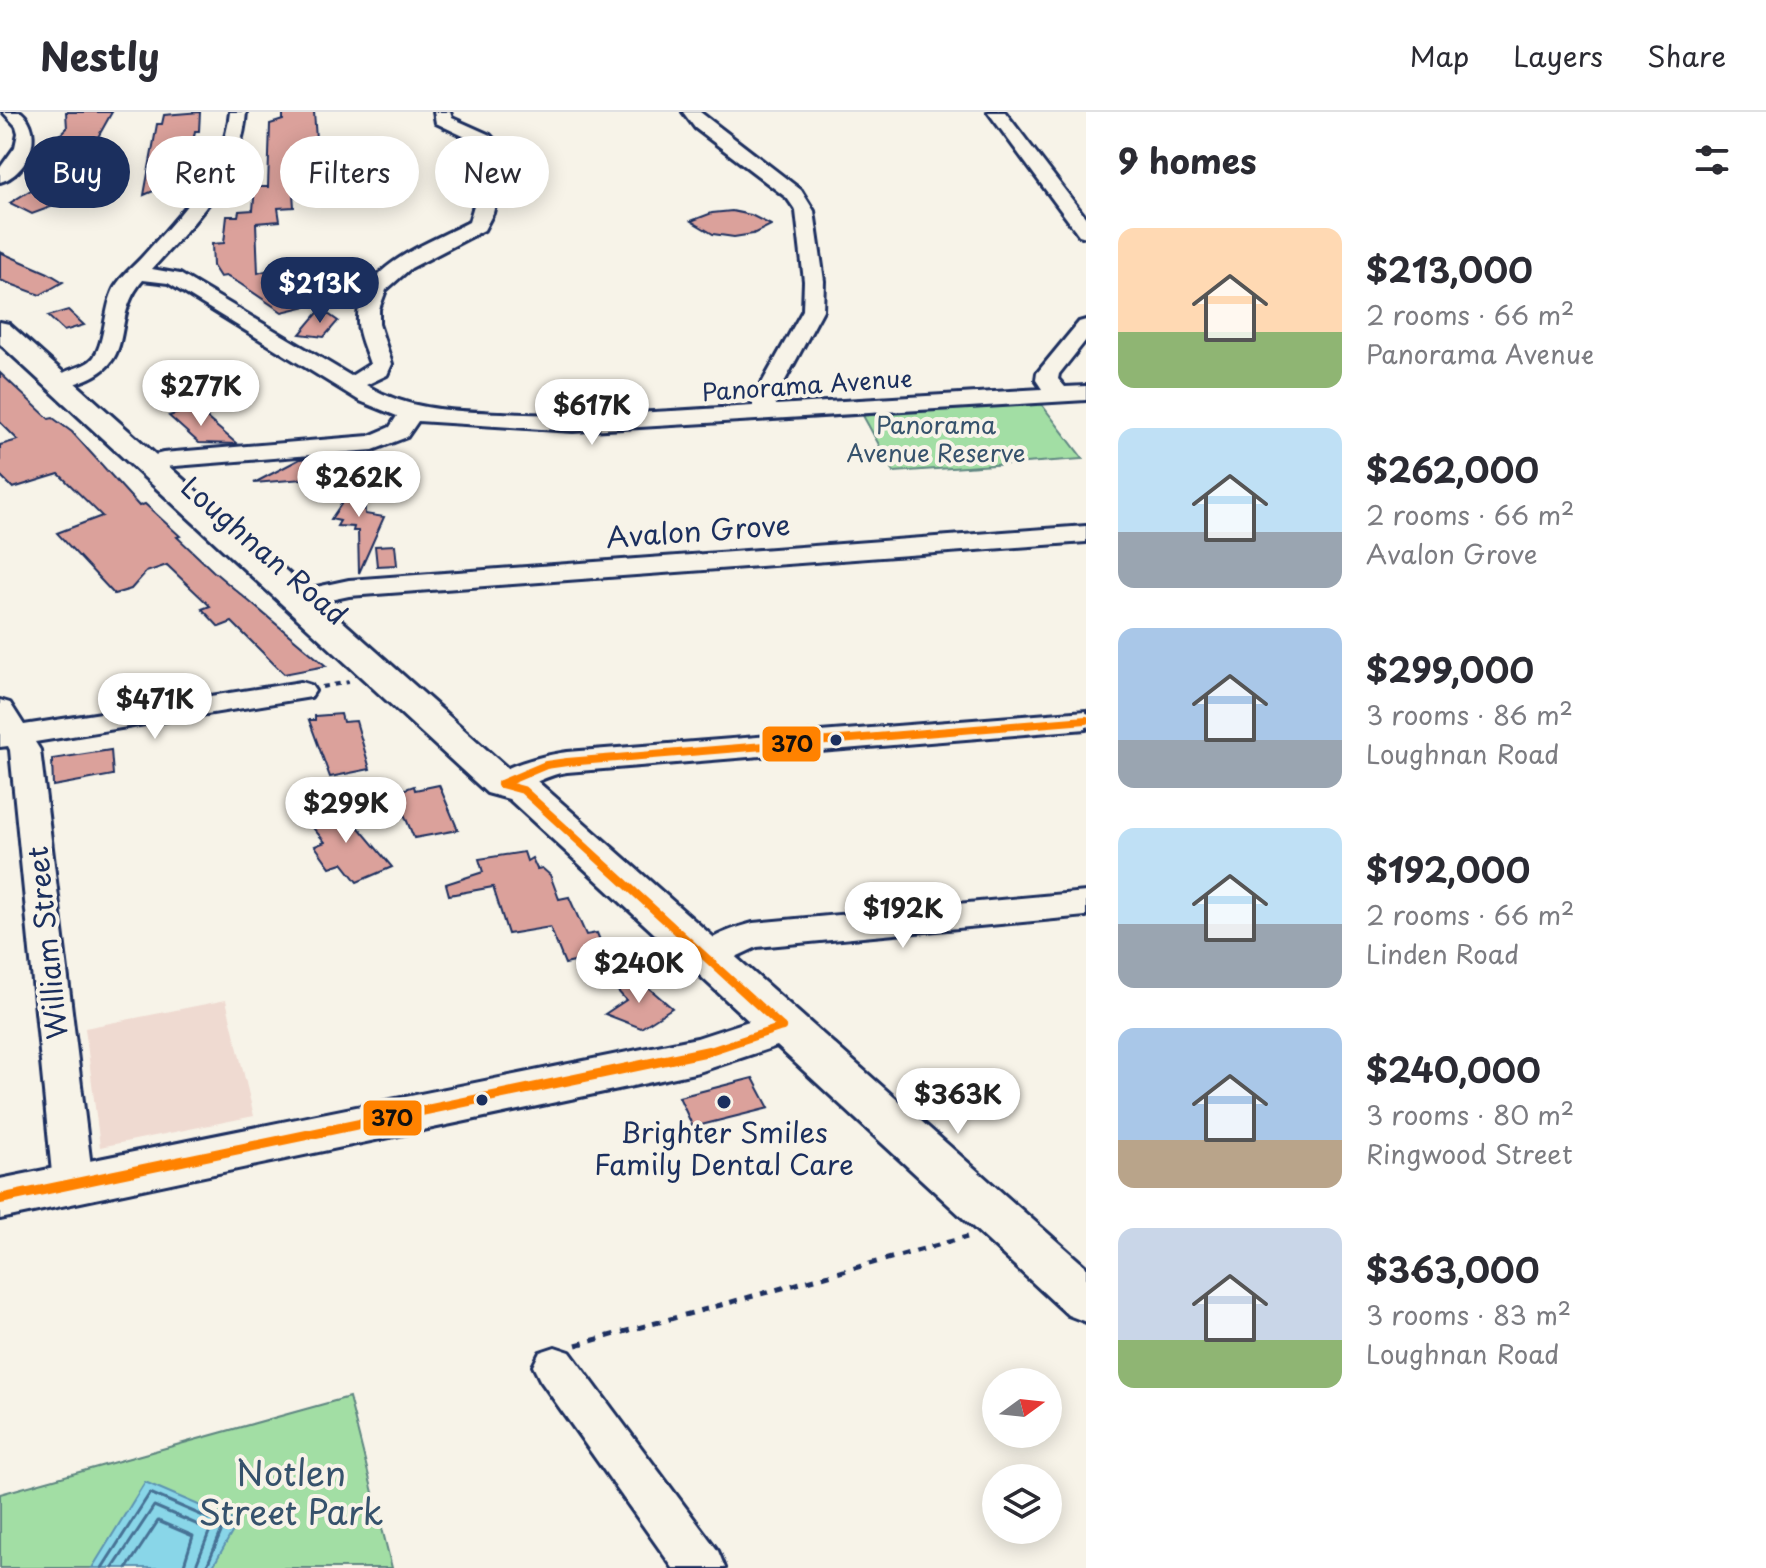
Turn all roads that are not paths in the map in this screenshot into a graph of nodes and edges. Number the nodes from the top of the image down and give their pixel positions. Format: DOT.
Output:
graph roads {
  1 [pos="11,112"];
  2 [pos="238,112"];
  3 [pos="442,112"];
  4 [pos="691,112"];
  5 [pos="996,112"];
  6 [pos="0,177"];
  7 [pos="1086,231"];
  8 [pos="136,273"];
  9 [pos="0,317"];
  10 [pos="1086,326"];
  11 [pos="0,330"];
  12 [pos="69,378"];
  13 [pos="350,385"];
  14 [pos="1086,393"];
  15 [pos="1059,395"];
  16 [pos="411,413"];
  17 [pos="765,413"];
  18 [pos="163,460"];
  19 [pos="1086,534"];
  20 [pos="316,595"];
  21 [pos="301,691"];
  22 [pos="1086,720"];
  23 [pos="6,727"];
  24 [pos="514,783"];
  25 [pos="1086,904"];
  26 [pos="708,958"];
  27 [pos="782,1027"];
  28 [pos="73,1183"];
  29 [pos="0,1199"];
  30 [pos="1086,1299"];
  31 [pos="555,1366"];
  32 [pos="701,1568"];
  1 -- 6 [label="street"];
  2 -- 8 [label="street"];
  3 -- 13 [label="street"];
  4 -- 17 [label="street"];
  5 -- 7 [label="street"];
  8 -- 12 [label="street"];
  8 -- 13 [label="street, Panorama Avenue"];
  9 -- 12 [label="main road, Loughnan Road"];
  10 -- 15 [label="street"];
  11 -- 24 [label="main road, Loughnan Road"];
  12 -- 18 [label="main road, Loughnan Road"];
  13 -- 16 [label="street, Panorama Avenue"];
  14 -- 15 [label="street, Panorama Avenue"];
  15 -- 17 [label="street, Panorama Avenue"];
  16 -- 17 [label="street, Panorama Avenue"];
  16 -- 18 [label="street"];
  18 -- 20 [label="main road, Loughnan Road"];
  19 -- 20 [label="street, Avalon Grove"];
  20 -- 24 [label="main road, Loughnan Road"];
  21 -- 23 [label="street"];
  22 -- 24 [label="street"];
  23 -- 28 [label="street, William Street"];
  24 -- 26 [label="main road, Loughnan Road"];
  25 -- 26 [label="street"];
  26 -- 27 [label="main road, Loughnan Road"];
  27 -- 28 [label="main road"];
  27 -- 30 [label="main road, Loughnan Road"];
  28 -- 29 [label="main road"];
  31 -- 32 [label="street"];
}
